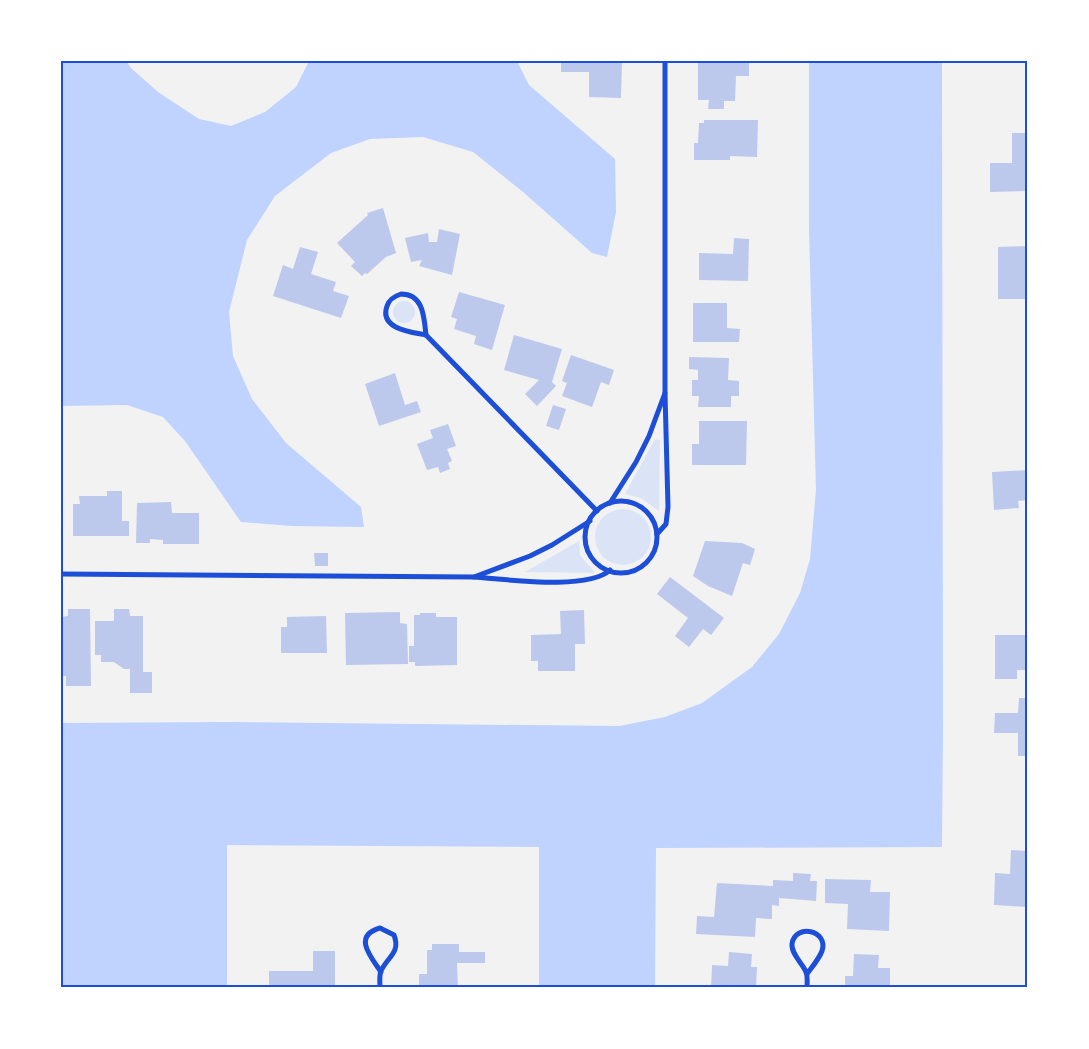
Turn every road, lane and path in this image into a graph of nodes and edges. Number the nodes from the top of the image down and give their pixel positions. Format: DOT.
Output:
graph roads {
  1 [pos="665,61"];
  2 [pos="426,335"];
  3 [pos="665,393"];
  4 [pos="610,503"];
  5 [pos="597,511"];
  6 [pos="590,521"];
  7 [pos="657,534"];
  8 [pos="610,570"];
  9 [pos="61,574"];
  10 [pos="474,577"];
  11 [pos="381,972"];
  12 [pos="807,974"];
  13 [pos="380,988"];
  14 [pos="807,988"];
  1 -- 3 [label="street"];
  2 -- 2 [label="street"];
  2 -- 5 [label="street"];
  3 -- 4 [label="street"];
  3 -- 7 [label="street"];
  4 -- 5 [label="street"];
  4 -- 7 [label="street"];
  5 -- 6 [label="street"];
  6 -- 8 [label="street"];
  6 -- 10 [label="street"];
  7 -- 8 [label="street"];
  8 -- 10 [label="street"];
  9 -- 10 [label="street"];
  11 -- 11 [label="street"];
  11 -- 13 [label="street"];
  12 -- 12 [label="street"];
  12 -- 14 [label="street"];
}
